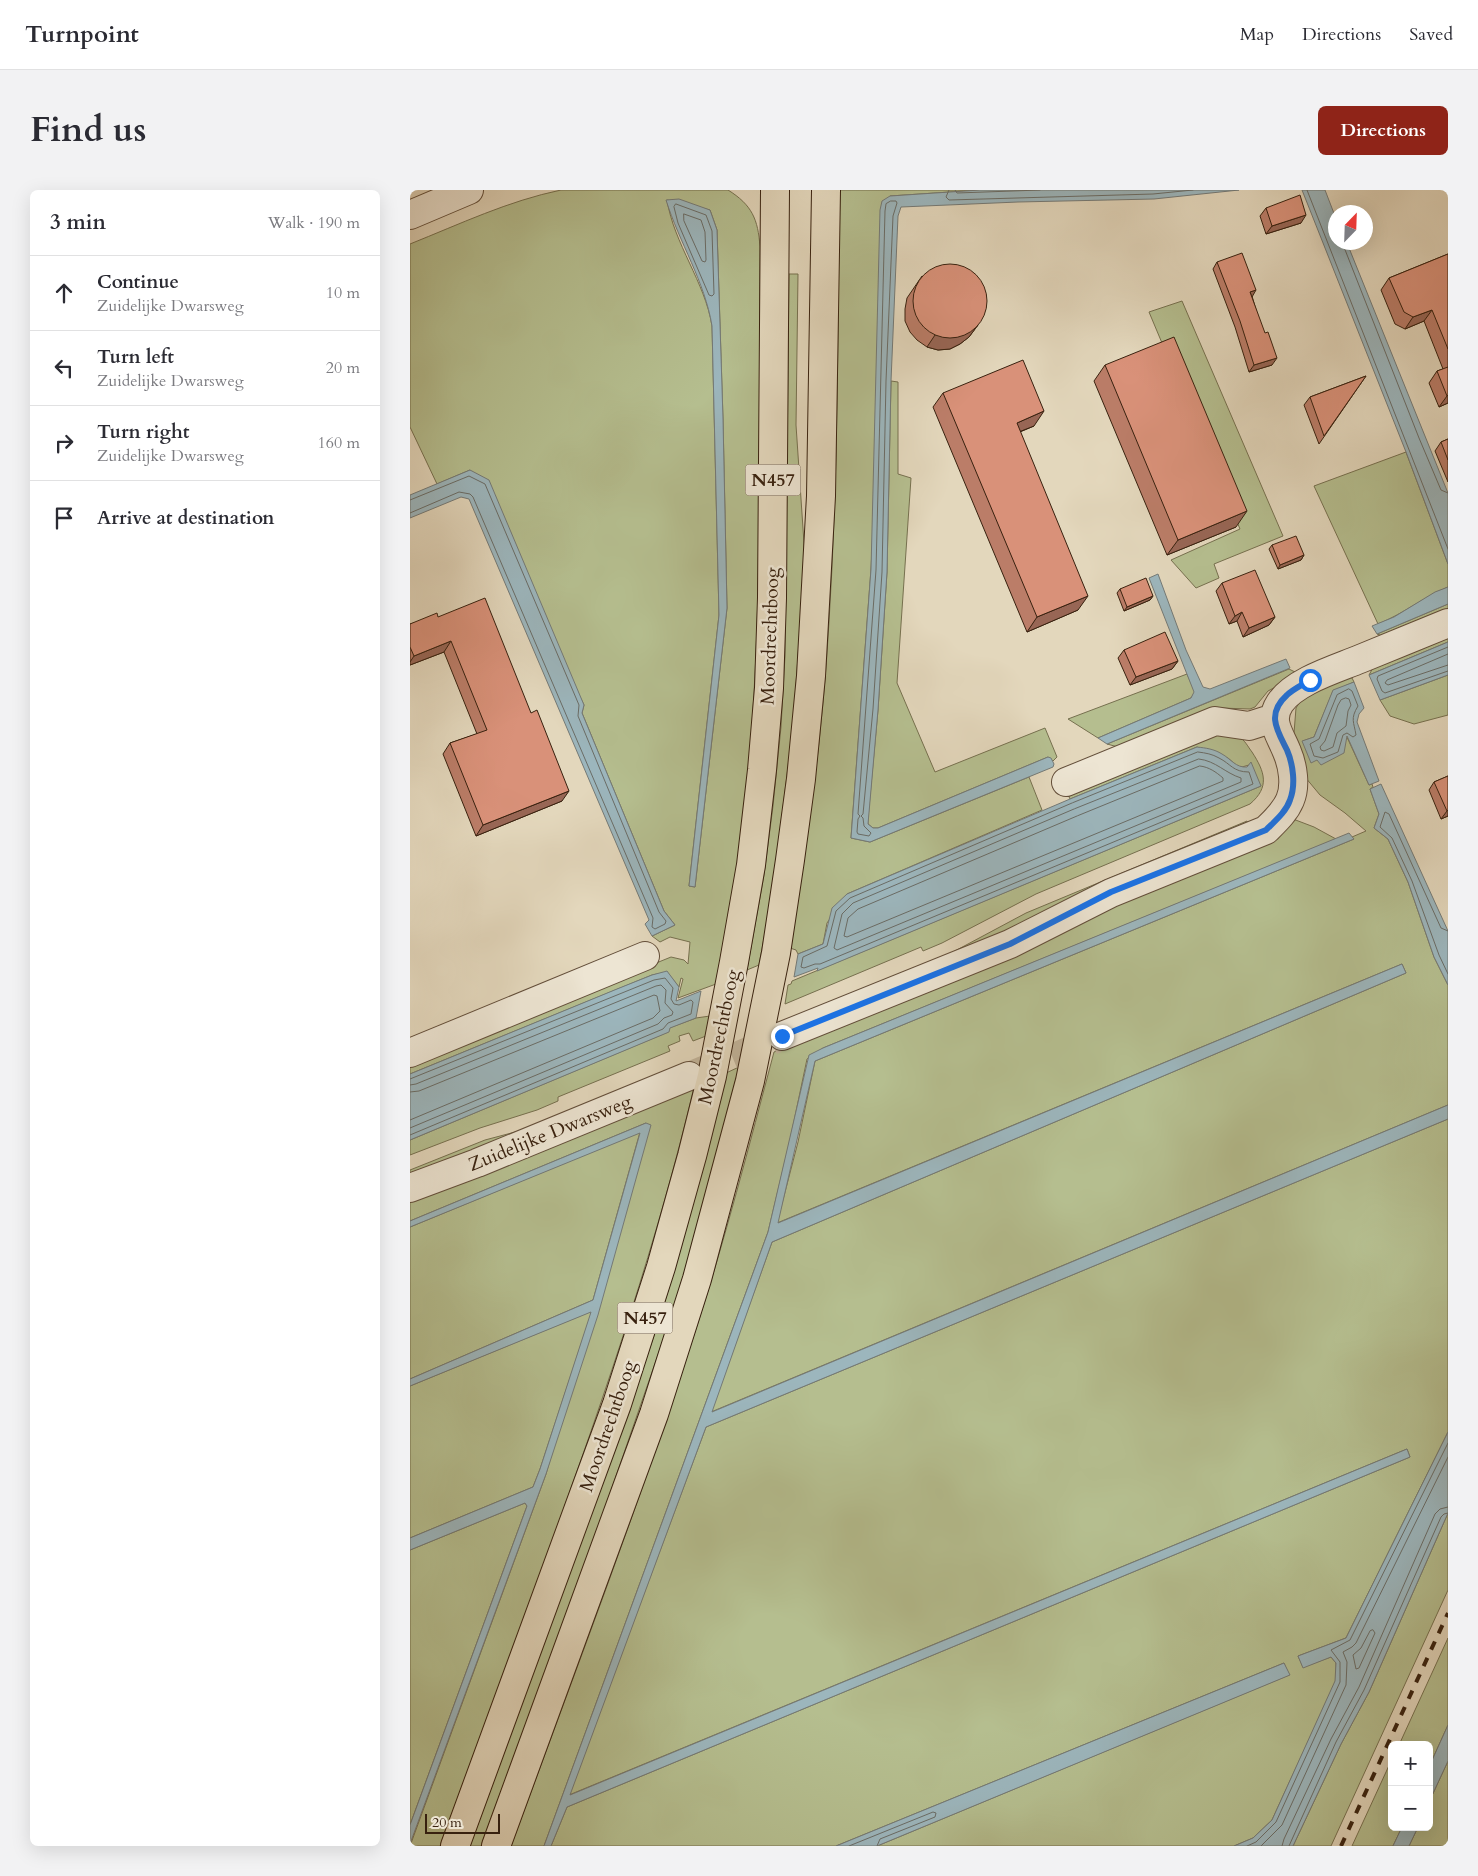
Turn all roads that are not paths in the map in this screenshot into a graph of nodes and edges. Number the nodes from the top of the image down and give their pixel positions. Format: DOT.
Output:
graph roads {
  1 [pos="468,190"];
  2 [pos="776,190"];
  3 [pos="826,190"];
  4 [pos="410,214"];
  5 [pos="1448,623"];
  6 [pos="1274,718"];
  7 [pos="1066,782"];
  8 [pos="645,956"];
  9 [pos="782,1036"];
  10 [pos="410,1053"];
  11 [pos="689,1076"];
  12 [pos="410,1188"];
  13 [pos="455,1846"];
  14 [pos="496,1846"];
  1 -- 4 [label="street"];
  2 -- 13 [label="main road, Moordrechtboog / N457"];
  3 -- 14 [label="main road, Moordrechtboog / N457"];
  5 -- 6 [label="street"];
  6 -- 7 [label="street"];
  6 -- 9 [label="street"];
  8 -- 10 [label="street"];
  11 -- 12 [label="street, Zuidelijke Dwarsweg"];
}
